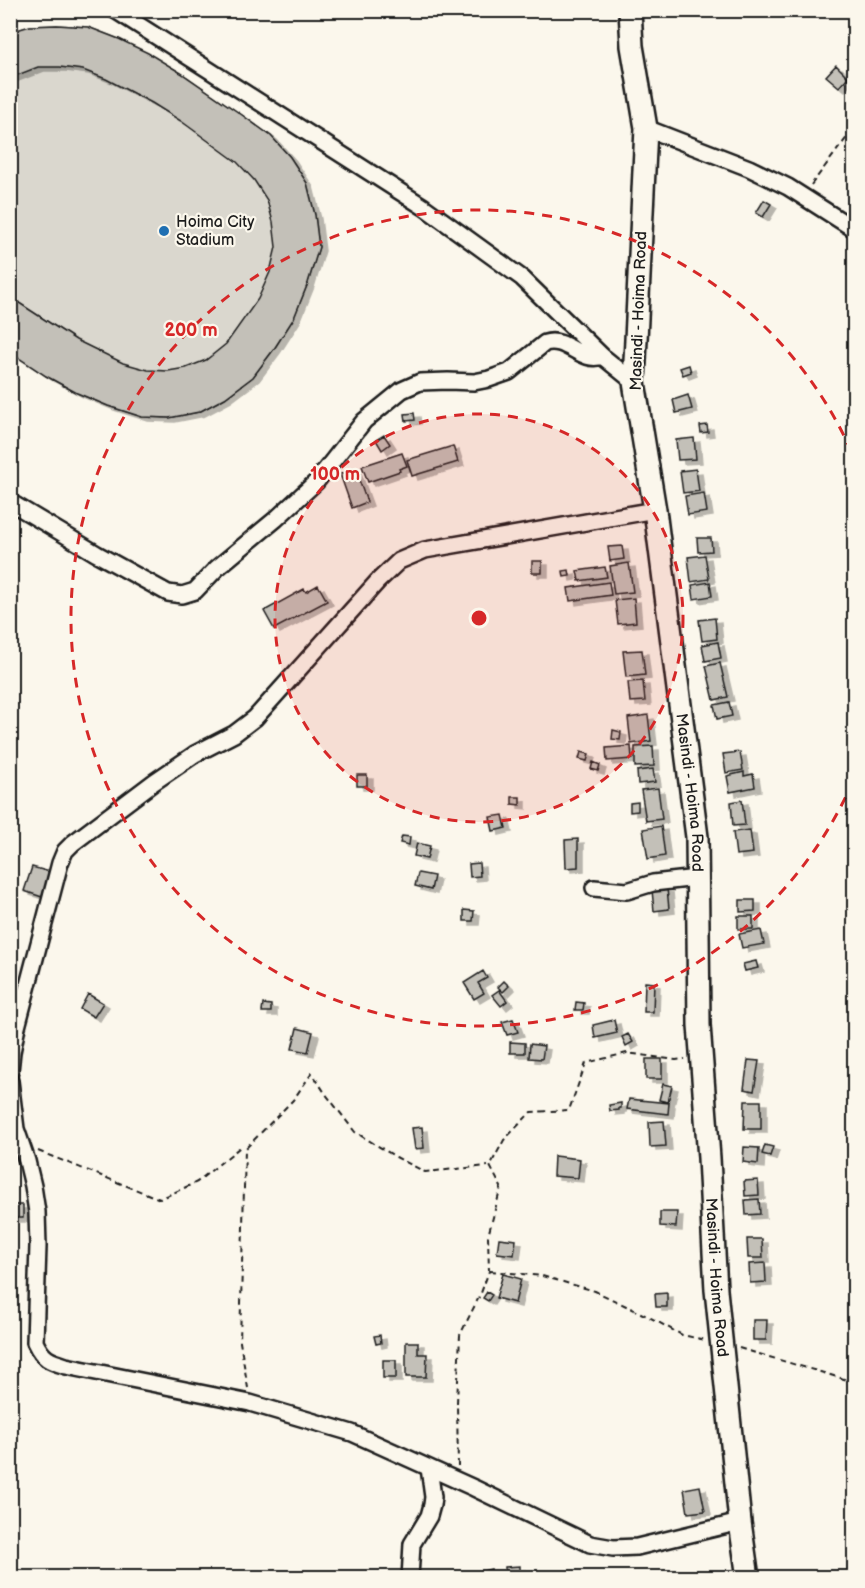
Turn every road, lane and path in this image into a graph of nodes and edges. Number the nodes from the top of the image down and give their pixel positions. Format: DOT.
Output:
graph roads {
  1 [pos="115,10"];
  2 [pos="630,10"];
  3 [pos="851,10"];
  4 [pos="855,19"];
  5 [pos="646,128"];
  6 [pos="855,128"];
  7 [pos="802,196"];
  8 [pos="855,229"];
  9 [pos="602,356"];
  10 [pos="634,382"];
  11 [pos="10,502"];
  12 [pos="655,510"];
  13 [pos="697,878"];
  14 [pos="594,888"];
  15 [pos="702,1058"];
  16 [pos="10,1071"];
  17 [pos="10,1081"];
  18 [pos="21,1145"];
  19 [pos="245,1149"];
  20 [pos="490,1166"];
  21 [pos="489,1271"];
  22 [pos="722,1343"];
  23 [pos="855,1382"];
  24 [pos="250,1403"];
  25 [pos="429,1468"];
  26 [pos="458,1481"];
  27 [pos="740,1522"];
  28 [pos="410,1578"];
  29 [pos="748,1578"];
  1 -- 9 [label="street"];
  2 -- 5 [label="main road, Masindi - Hoima Road"];
  3 -- 4 [label="path"];
  5 -- 7 [label="street"];
  5 -- 10 [label="main road, Masindi - Hoima Road"];
  6 -- 7 [label="path"];
  7 -- 8 [label="street"];
  9 -- 10 [label="street"];
  9 -- 11 [label="street"];
  10 -- 12 [label="main road, Masindi - Hoima Road"];
  12 -- 13 [label="main road, Masindi - Hoima Road"];
  12 -- 16 [label="street"];
  13 -- 14 [label="street"];
  13 -- 15 [label="main road, Masindi - Hoima Road"];
  15 -- 20 [label="path"];
  15 -- 22 [label="main road, Masindi - Hoima Road"];
  17 -- 18 [label="street"];
  18 -- 19 [label="path"];
  18 -- 24 [label="street"];
  19 -- 20 [label="path"];
  19 -- 24 [label="path"];
  20 -- 21 [label="path"];
  21 -- 22 [label="path"];
  21 -- 26 [label="path"];
  22 -- 23 [label="path"];
  22 -- 27 [label="main road, Masindi - Hoima Road"];
  24 -- 25 [label="street"];
  25 -- 26 [label="street"];
  25 -- 28 [label="street"];
  26 -- 27 [label="street"];
  27 -- 29 [label="main road, Masindi - Hoima Road"];
}
